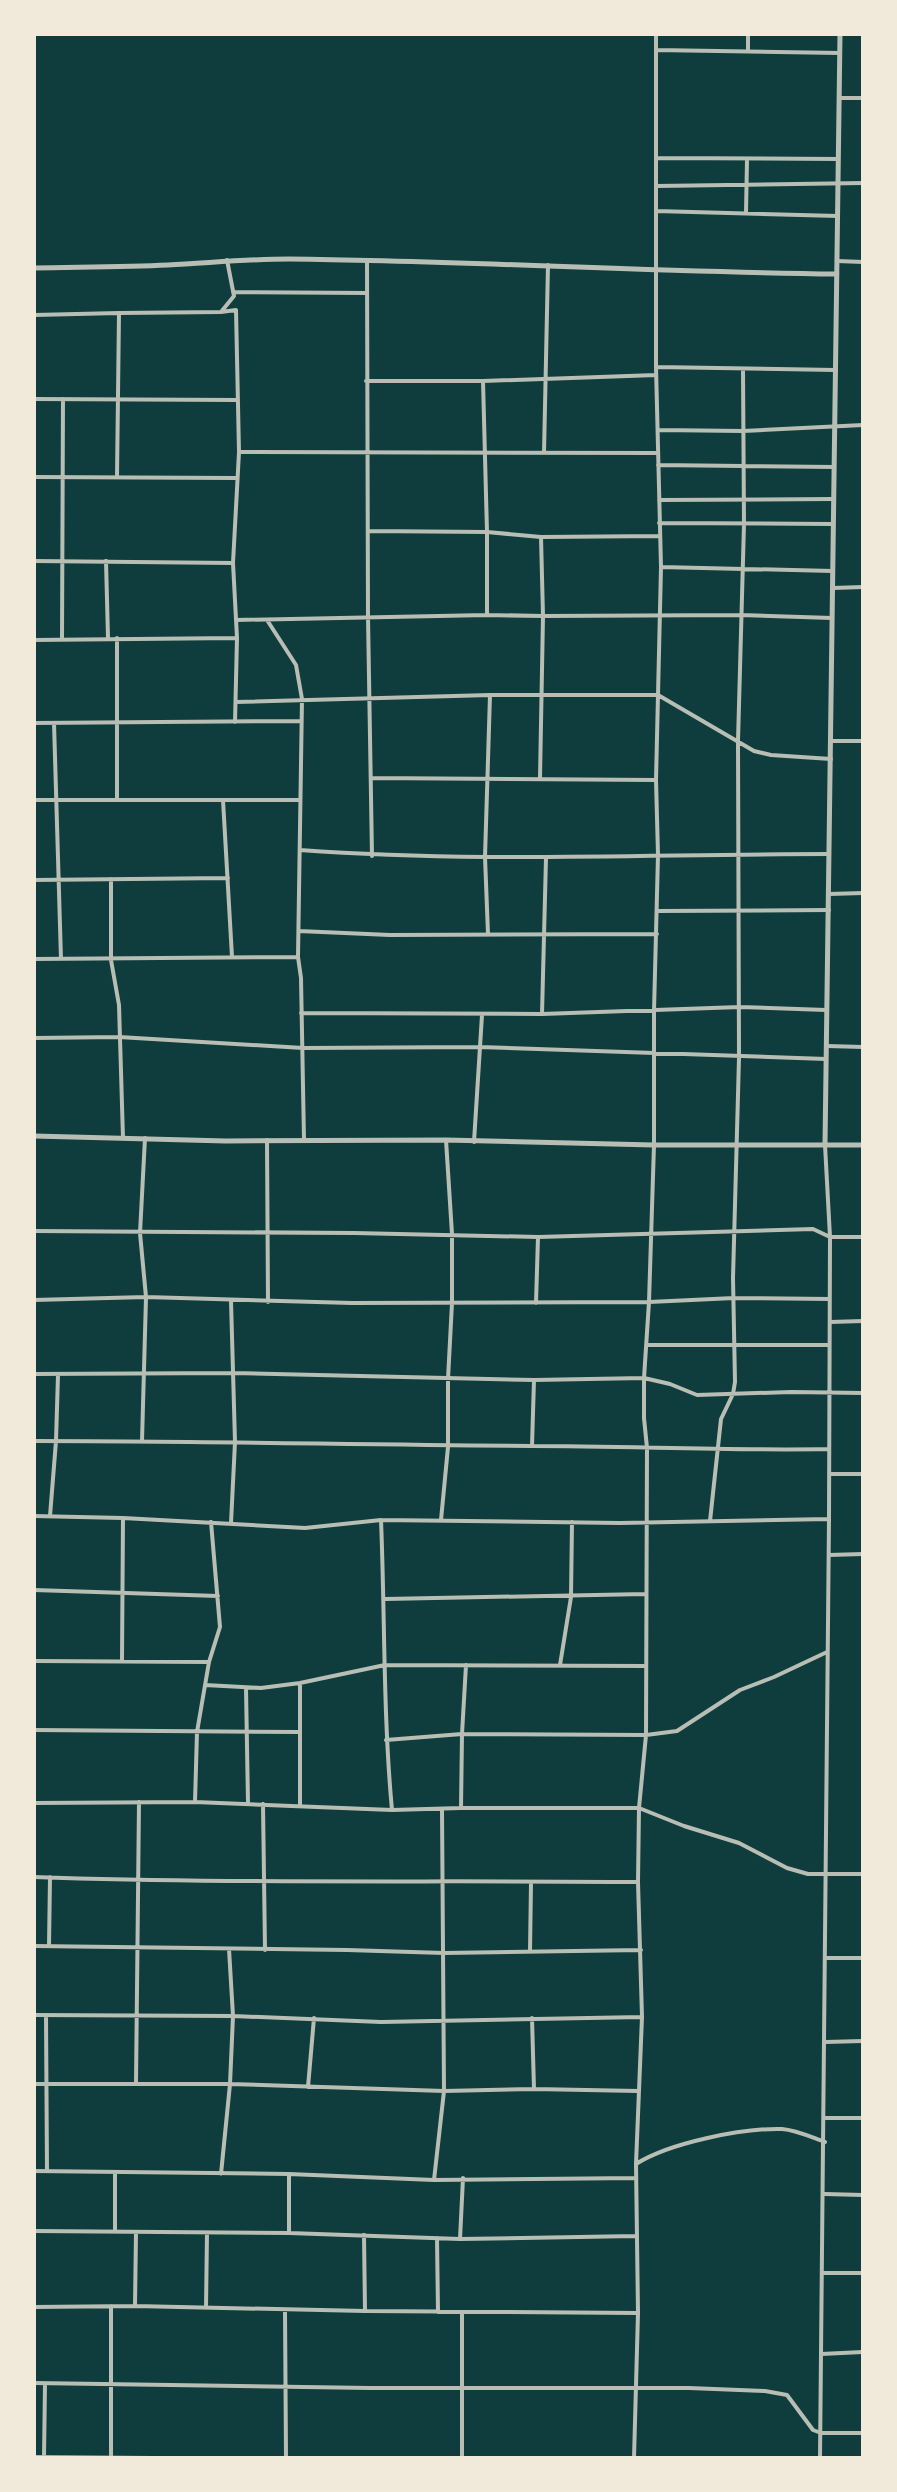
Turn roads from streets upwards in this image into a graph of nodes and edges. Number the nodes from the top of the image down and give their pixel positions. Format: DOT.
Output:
graph roads {
  1 [pos="656,34"];
  2 [pos="748,34"];
  3 [pos="840,34"];
  4 [pos="656,50"];
  5 [pos="748,51"];
  6 [pos="840,53"];
  7 [pos="839,98"];
  8 [pos="863,98"];
  9 [pos="656,158"];
  10 [pos="747,159"];
  11 [pos="838,159"];
  12 [pos="838,183"];
  13 [pos="863,183"];
  14 [pos="747,184"];
  15 [pos="656,186"];
  16 [pos="655,211"];
  17 [pos="746,213"];
  18 [pos="838,216"];
  19 [pos="227,260"];
  20 [pos="367,260"];
  21 [pos="837,261"];
  22 [pos="863,262"];
  23 [pos="548,265"];
  24 [pos="34,268"];
  25 [pos="657,270"];
  26 [pos="837,274"];
  27 [pos="233,292"];
  28 [pos="367,293"];
  29 [pos="221,312"];
  30 [pos="119,313"];
  31 [pos="34,315"];
  32 [pos="656,367"];
  33 [pos="743,369"];
  34 [pos="836,370"];
  35 [pos="656,375"];
  36 [pos="546,378"];
  37 [pos="366,381"];
  38 [pos="483,381"];
  39 [pos="34,399"];
  40 [pos="63,399"];
  41 [pos="237,400"];
  42 [pos="119,401"];
  43 [pos="835,425"];
  44 [pos="863,425"];
  45 [pos="657,430"];
  46 [pos="743,431"];
  47 [pos="367,451"];
  48 [pos="239,452"];
  49 [pos="485,453"];
  50 [pos="544,453"];
  51 [pos="657,453"];
  52 [pos="658,465"];
  53 [pos="743,466"];
  54 [pos="834,467"];
  55 [pos="34,477"];
  56 [pos="117,477"];
  57 [pos="62,478"];
  58 [pos="236,478"];
  59 [pos="743,499"];
  60 [pos="834,499"];
  61 [pos="659,500"];
  62 [pos="659,523"];
  63 [pos="744,524"];
  64 [pos="834,524"];
  65 [pos="368,531"];
  66 [pos="487,532"];
  67 [pos="660,536"];
  68 [pos="541,537"];
  69 [pos="34,561"];
  70 [pos="62,561"];
  71 [pos="106,561"];
  72 [pos="233,563"];
  73 [pos="661,567"];
  74 [pos="742,568"];
  75 [pos="833,571"];
  76 [pos="863,587"];
  77 [pos="833,588"];
  78 [pos="487,615"];
  79 [pos="741,615"];
  80 [pos="543,616"];
  81 [pos="660,616"];
  82 [pos="368,617"];
  83 [pos="832,618"];
  84 [pos="266,619"];
  85 [pos="236,620"];
  86 [pos="108,638"];
  87 [pos="117,638"];
  88 [pos="237,638"];
  89 [pos="62,639"];
  90 [pos="34,640"];
  91 [pos="490,695"];
  92 [pos="658,695"];
  93 [pos="541,696"];
  94 [pos="369,698"];
  95 [pos="302,699"];
  96 [pos="236,702"];
  97 [pos="300,721"];
  98 [pos="118,722"];
  99 [pos="235,722"];
  100 [pos="34,723"];
  101 [pos="54,723"];
  102 [pos="738,741"];
  103 [pos="831,741"];
  104 [pos="863,741"];
  105 [pos="831,759"];
  106 [pos="487,777"];
  107 [pos="371,778"];
  108 [pos="540,778"];
  109 [pos="656,780"];
  110 [pos="34,800"];
  111 [pos="55,800"];
  112 [pos="117,800"];
  113 [pos="223,800"];
  114 [pos="301,800"];
  115 [pos="300,850"];
  116 [pos="740,854"];
  117 [pos="829,854"];
  118 [pos="658,855"];
  119 [pos="372,856"];
  120 [pos="485,857"];
  121 [pos="546,858"];
  122 [pos="228,878"];
  123 [pos="111,879"];
  124 [pos="34,880"];
  125 [pos="58,880"];
  126 [pos="863,893"];
  127 [pos="829,894"];
  128 [pos="739,910"];
  129 [pos="829,910"];
  130 [pos="657,911"];
  131 [pos="299,931"];
  132 [pos="488,934"];
  133 [pos="657,934"];
  134 [pos="543,935"];
  135 [pos="232,957"];
  136 [pos="298,957"];
  137 [pos="34,959"];
  138 [pos="61,959"];
  139 [pos="111,960"];
  140 [pos="740,1007"];
  141 [pos="827,1010"];
  142 [pos="654,1011"];
  143 [pos="301,1013"];
  144 [pos="542,1014"];
  145 [pos="482,1015"];
  146 [pos="119,1037"];
  147 [pos="34,1038"];
  148 [pos="827,1046"];
  149 [pos="480,1047"];
  150 [pos="863,1047"];
  151 [pos="303,1048"];
  152 [pos="654,1053"];
  153 [pos="739,1058"];
  154 [pos="826,1059"];
  155 [pos="34,1136"];
  156 [pos="123,1138"];
  157 [pos="145,1138"];
  158 [pos="267,1140"];
  159 [pos="304,1140"];
  160 [pos="446,1140"];
  161 [pos="474,1142"];
  162 [pos="654,1145"];
  163 [pos="737,1145"];
  164 [pos="825,1145"];
  165 [pos="863,1145"];
  166 [pos="34,1231"];
  167 [pos="735,1231"];
  168 [pos="269,1232"];
  169 [pos="140,1233"];
  170 [pos="452,1234"];
  171 [pos="651,1235"];
  172 [pos="538,1237"];
  173 [pos="830,1237"];
  174 [pos="863,1237"];
  175 [pos="146,1297"];
  176 [pos="734,1298"];
  177 [pos="830,1299"];
  178 [pos="34,1300"];
  179 [pos="231,1301"];
  180 [pos="268,1302"];
  181 [pos="649,1302"];
  182 [pos="452,1303"];
  183 [pos="536,1303"];
  184 [pos="863,1321"];
  185 [pos="830,1322"];
  186 [pos="735,1344"];
  187 [pos="646,1345"];
  188 [pos="829,1345"];
  189 [pos="234,1373"];
  190 [pos="34,1374"];
  191 [pos="58,1375"];
  192 [pos="142,1375"];
  193 [pos="644,1378"];
  194 [pos="448,1379"];
  195 [pos="534,1380"];
  196 [pos="829,1392"];
  197 [pos="863,1393"];
  198 [pos="733,1394"];
  199 [pos="34,1441"];
  200 [pos="56,1441"];
  201 [pos="142,1441"];
  202 [pos="235,1442"];
  203 [pos="532,1446"];
  204 [pos="448,1447"];
  205 [pos="647,1448"];
  206 [pos="717,1449"];
  207 [pos="829,1449"];
  208 [pos="828,1474"];
  209 [pos="863,1474"];
  210 [pos="34,1516"];
  211 [pos="50,1516"];
  212 [pos="123,1518"];
  213 [pos="829,1519"];
  214 [pos="381,1520"];
  215 [pos="441,1520"];
  216 [pos="710,1521"];
  217 [pos="211,1522"];
  218 [pos="572,1522"];
  219 [pos="645,1522"];
  220 [pos="231,1523"];
  221 [pos="863,1554"];
  222 [pos="829,1555"];
  223 [pos="34,1590"];
  224 [pos="124,1592"];
  225 [pos="645,1594"];
  226 [pos="218,1596"];
  227 [pos="571,1597"];
  228 [pos="385,1599"];
  229 [pos="827,1652"];
  230 [pos="34,1661"];
  231 [pos="122,1661"];
  232 [pos="209,1662"];
  233 [pos="385,1665"];
  234 [pos="466,1665"];
  235 [pos="560,1665"];
  236 [pos="645,1666"];
  237 [pos="300,1683"];
  238 [pos="205,1685"];
  239 [pos="246,1688"];
  240 [pos="34,1730"];
  241 [pos="247,1731"];
  242 [pos="197,1732"];
  243 [pos="300,1732"];
  244 [pos="462,1734"];
  245 [pos="646,1735"];
  246 [pos="386,1740"];
  247 [pos="139,1802"];
  248 [pos="195,1802"];
  249 [pos="34,1803"];
  250 [pos="248,1803"];
  251 [pos="263,1804"];
  252 [pos="300,1806"];
  253 [pos="461,1808"];
  254 [pos="639,1808"];
  255 [pos="442,1809"];
  256 [pos="392,1810"];
  257 [pos="825,1874"];
  258 [pos="863,1874"];
  259 [pos="34,1877"];
  260 [pos="50,1877"];
  261 [pos="265,1880"];
  262 [pos="138,1881"];
  263 [pos="443,1882"];
  264 [pos="638,1882"];
  265 [pos="531,1883"];
  266 [pos="34,1946"];
  267 [pos="49,1946"];
  268 [pos="137,1947"];
  269 [pos="229,1949"];
  270 [pos="265,1950"];
  271 [pos="641,1950"];
  272 [pos="530,1951"];
  273 [pos="444,1953"];
  274 [pos="825,1958"];
  275 [pos="863,1958"];
  276 [pos="34,2015"];
  277 [pos="46,2015"];
  278 [pos="137,2016"];
  279 [pos="233,2016"];
  280 [pos="642,2017"];
  281 [pos="314,2018"];
  282 [pos="532,2018"];
  283 [pos="444,2022"];
  284 [pos="863,2041"];
  285 [pos="824,2042"];
  286 [pos="34,2084"];
  287 [pos="46,2084"];
  288 [pos="136,2084"];
  289 [pos="230,2084"];
  290 [pos="308,2087"];
  291 [pos="534,2089"];
  292 [pos="444,2091"];
  293 [pos="638,2091"];
  294 [pos="824,2118"];
  295 [pos="863,2118"];
  296 [pos="825,2142"];
  297 [pos="636,2164"];
  298 [pos="34,2171"];
  299 [pos="47,2171"];
  300 [pos="115,2172"];
  301 [pos="221,2174"];
  302 [pos="289,2174"];
  303 [pos="463,2178"];
  304 [pos="636,2178"];
  305 [pos="434,2180"];
  306 [pos="824,2194"];
  307 [pos="863,2195"];
  308 [pos="115,2230"];
  309 [pos="34,2231"];
  310 [pos="136,2231"];
  311 [pos="207,2233"];
  312 [pos="289,2233"];
  313 [pos="364,2235"];
  314 [pos="636,2236"];
  315 [pos="437,2238"];
  316 [pos="460,2239"];
  317 [pos="823,2273"];
  318 [pos="863,2273"];
  319 [pos="111,2306"];
  320 [pos="135,2306"];
  321 [pos="34,2307"];
  322 [pos="206,2308"];
  323 [pos="285,2310"];
  324 [pos="365,2311"];
  325 [pos="438,2312"];
  326 [pos="462,2312"];
  327 [pos="638,2313"];
  328 [pos="863,2352"];
  329 [pos="821,2354"];
  330 [pos="34,2383"];
  331 [pos="45,2383"];
  332 [pos="112,2384"];
  333 [pos="286,2387"];
  334 [pos="463,2387"];
  335 [pos="637,2389"];
  336 [pos="821,2433"];
  337 [pos="863,2433"];
  338 [pos="34,2457"];
  339 [pos="44,2457"];
  340 [pos="111,2458"];
  341 [pos="153,2458"];
  342 [pos="286,2458"];
  343 [pos="462,2458"];
  344 [pos="634,2458"];
  345 [pos="820,2458"];
  1 -- 4 [label="street"];
  2 -- 5 [label="street"];
  3 -- 6 [label="street"];
  4 -- 5 [label="street"];
  4 -- 9 [label="street"];
  5 -- 6 [label="street"];
  6 -- 7 [label="street"];
  7 -- 8 [label="street"];
  7 -- 11 [label="street"];
  9 -- 10 [label="street"];
  9 -- 15 [label="street"];
  10 -- 11 [label="street"];
  10 -- 14 [label="street"];
  11 -- 12 [label="street"];
  12 -- 13 [label="street"];
  12 -- 14 [label="street"];
  12 -- 18 [label="street"];
  14 -- 15 [label="street"];
  14 -- 17 [label="street"];
  15 -- 16 [label="street"];
  16 -- 17 [label="street"];
  16 -- 25 [label="street"];
  17 -- 18 [label="street"];
  18 -- 21 [label="street"];
  19 -- 20 [label="street"];
  19 -- 24 [label="street"];
  19 -- 27 [label="street"];
  20 -- 23 [label="street"];
  20 -- 28 [label="street"];
  21 -- 22 [label="street"];
  21 -- 26 [label="street"];
  23 -- 25 [label="street"];
  23 -- 36 [label="street"];
  25 -- 26 [label="street"];
  25 -- 32 [label="street"];
  26 -- 34 [label="street"];
  27 -- 28 [label="street"];
  27 -- 29 [label="street"];
  28 -- 37 [label="street"];
  29 -- 30 [label="street"];
  29 -- 41 [label="street"];
  30 -- 31 [label="street"];
  30 -- 42 [label="street"];
  32 -- 33 [label="street"];
  32 -- 35 [label="street"];
  33 -- 34 [label="street"];
  33 -- 46 [label="street"];
  34 -- 43 [label="street"];
  35 -- 36 [label="street"];
  35 -- 45 [label="street"];
  36 -- 38 [label="street"];
  36 -- 50 [label="street"];
  37 -- 38 [label="street"];
  37 -- 47 [label="street"];
  38 -- 49 [label="street"];
  39 -- 40 [label="street"];
  40 -- 42 [label="street"];
  40 -- 57 [label="street"];
  41 -- 42 [label="street"];
  41 -- 48 [label="street"];
  42 -- 56 [label="street"];
  43 -- 44 [label="street"];
  43 -- 46 [label="street"];
  43 -- 54 [label="street"];
  45 -- 46 [label="street"];
  45 -- 51 [label="street"];
  46 -- 53 [label="street"];
  47 -- 48 [label="street"];
  47 -- 49 [label="street"];
  47 -- 65 [label="street"];
  48 -- 58 [label="street"];
  49 -- 50 [label="street"];
  49 -- 66 [label="street"];
  50 -- 51 [label="street"];
  51 -- 52 [label="street"];
  52 -- 53 [label="street"];
  52 -- 61 [label="street"];
  53 -- 54 [label="street"];
  53 -- 59 [label="street"];
  54 -- 60 [label="street"];
  55 -- 57 [label="street"];
  56 -- 57 [label="street"];
  56 -- 58 [label="street"];
  57 -- 70 [label="street"];
  58 -- 72 [label="street"];
  59 -- 60 [label="street"];
  59 -- 61 [label="street"];
  59 -- 63 [label="street"];
  60 -- 64 [label="street"];
  61 -- 62 [label="street"];
  62 -- 63 [label="street"];
  62 -- 67 [label="street"];
  63 -- 64 [label="street"];
  63 -- 74 [label="street"];
  64 -- 75 [label="street"];
  65 -- 66 [label="street"];
  65 -- 82 [label="street"];
  66 -- 68 [label="street"];
  66 -- 78 [label="street"];
  67 -- 68 [label="street"];
  67 -- 73 [label="street"];
  68 -- 80 [label="street"];
  69 -- 70 [label="street"];
  70 -- 71 [label="street"];
  70 -- 89 [label="street"];
  71 -- 72 [label="street"];
  71 -- 86 [label="street"];
  72 -- 85 [label="street"];
  73 -- 74 [label="street"];
  73 -- 81 [label="street"];
  74 -- 75 [label="street"];
  74 -- 79 [label="street"];
  75 -- 77 [label="street"];
  76 -- 77 [label="street"];
  77 -- 83 [label="street"];
  78 -- 80 [label="street"];
  78 -- 82 [label="street"];
  79 -- 81 [label="street"];
  79 -- 83 [label="street"];
  79 -- 102 [label="street"];
  80 -- 81 [label="street"];
  80 -- 93 [label="street"];
  81 -- 92 [label="street"];
  82 -- 84 [label="street"];
  82 -- 94 [label="street"];
  83 -- 103 [label="street"];
  84 -- 85 [label="street"];
  84 -- 95 [label="street"];
  85 -- 88 [label="street"];
  86 -- 87 [label="street"];
  86 -- 89 [label="street"];
  87 -- 88 [label="street"];
  87 -- 98 [label="street"];
  88 -- 96 [label="street"];
  89 -- 90 [label="street"];
  91 -- 93 [label="street"];
  91 -- 94 [label="street"];
  91 -- 106 [label="street"];
  92 -- 93 [label="street"];
  92 -- 102 [label="street"];
  92 -- 109 [label="street"];
  93 -- 108 [label="street"];
  94 -- 95 [label="street"];
  94 -- 107 [label="street"];
  95 -- 96 [label="street"];
  95 -- 97 [label="street"];
  96 -- 99 [label="street"];
  97 -- 99 [label="street"];
  97 -- 114 [label="street"];
  98 -- 99 [label="street"];
  98 -- 101 [label="street"];
  98 -- 112 [label="street"];
  100 -- 101 [label="street"];
  101 -- 111 [label="street"];
  102 -- 105 [label="street"];
  102 -- 116 [label="street"];
  103 -- 104 [label="street"];
  103 -- 105 [label="street"];
  105 -- 117 [label="street"];
  106 -- 107 [label="street"];
  106 -- 108 [label="street"];
  106 -- 120 [label="street"];
  107 -- 119 [label="street"];
  108 -- 109 [label="street"];
  109 -- 118 [label="street"];
  110 -- 111 [label="street"];
  111 -- 112 [label="street"];
  111 -- 125 [label="street"];
  112 -- 113 [label="street"];
  113 -- 114 [label="street"];
  113 -- 122 [label="street"];
  114 -- 115 [label="street"];
  115 -- 119 [label="street"];
  115 -- 131 [label="street"];
  116 -- 117 [label="street"];
  116 -- 118 [label="street"];
  116 -- 128 [label="street"];
  117 -- 127 [label="street"];
  118 -- 121 [label="street"];
  118 -- 130 [label="street"];
  119 -- 120 [label="street"];
  120 -- 121 [label="street"];
  120 -- 132 [label="street"];
  121 -- 134 [label="street"];
  122 -- 123 [label="street"];
  122 -- 135 [label="street"];
  123 -- 125 [label="street"];
  123 -- 139 [label="street"];
  124 -- 125 [label="street"];
  125 -- 138 [label="street"];
  126 -- 127 [label="street"];
  127 -- 129 [label="street"];
  128 -- 129 [label="street"];
  128 -- 130 [label="street"];
  128 -- 140 [label="street"];
  129 -- 141 [label="street"];
  130 -- 133 [label="street"];
  131 -- 132 [label="street"];
  131 -- 136 [label="street"];
  132 -- 134 [label="street"];
  133 -- 134 [label="street"];
  133 -- 142 [label="street"];
  134 -- 144 [label="street"];
  135 -- 136 [label="street"];
  135 -- 139 [label="street"];
  136 -- 143 [label="street"];
  137 -- 138 [label="street"];
  138 -- 139 [label="street"];
  139 -- 146 [label="street"];
  140 -- 141 [label="street"];
  140 -- 142 [label="street"];
  140 -- 153 [label="street"];
  141 -- 148 [label="street"];
  142 -- 144 [label="street"];
  142 -- 152 [label="street"];
  143 -- 145 [label="street"];
  143 -- 151 [label="street"];
  144 -- 145 [label="street"];
  145 -- 149 [label="street"];
  146 -- 147 [label="street"];
  146 -- 151 [label="street"];
  146 -- 156 [label="street"];
  148 -- 150 [label="street"];
  148 -- 154 [label="street"];
  149 -- 151 [label="street"];
  149 -- 152 [label="street"];
  149 -- 161 [label="street"];
  151 -- 159 [label="street"];
  152 -- 153 [label="street"];
  152 -- 162 [label="street"];
  153 -- 154 [label="street"];
  153 -- 163 [label="street"];
  154 -- 164 [label="street"];
  155 -- 156 [label="street"];
  156 -- 157 [label="street"];
  157 -- 158 [label="street"];
  157 -- 169 [label="street"];
  158 -- 159 [label="street"];
  158 -- 168 [label="street"];
  159 -- 160 [label="street"];
  160 -- 161 [label="street"];
  160 -- 170 [label="street"];
  161 -- 162 [label="street"];
  162 -- 163 [label="street"];
  162 -- 171 [label="street"];
  163 -- 164 [label="street"];
  163 -- 167 [label="street"];
  164 -- 165 [label="street"];
  164 -- 173 [label="street"];
  166 -- 169 [label="street"];
  167 -- 171 [label="street"];
  167 -- 173 [label="street"];
  167 -- 176 [label="street"];
  168 -- 169 [label="street"];
  168 -- 170 [label="street"];
  168 -- 180 [label="street"];
  169 -- 175 [label="street"];
  170 -- 172 [label="street"];
  170 -- 182 [label="street"];
  171 -- 172 [label="street"];
  171 -- 181 [label="street"];
  172 -- 183 [label="street"];
  173 -- 174 [label="street"];
  173 -- 177 [label="street"];
  175 -- 178 [label="street"];
  175 -- 179 [label="street"];
  175 -- 192 [label="street"];
  176 -- 177 [label="street"];
  176 -- 181 [label="street"];
  176 -- 186 [label="street"];
  177 -- 185 [label="street"];
  179 -- 180 [label="street"];
  179 -- 189 [label="street"];
  180 -- 182 [label="street"];
  181 -- 183 [label="street"];
  181 -- 187 [label="street"];
  182 -- 183 [label="street"];
  182 -- 194 [label="street"];
  184 -- 185 [label="street"];
  185 -- 188 [label="street"];
  186 -- 187 [label="street"];
  186 -- 188 [label="street"];
  186 -- 198 [label="street"];
  187 -- 193 [label="street"];
  188 -- 196 [label="street"];
  189 -- 192 [label="street"];
  189 -- 194 [label="street"];
  189 -- 202 [label="street"];
  190 -- 191 [label="street"];
  191 -- 192 [label="street"];
  191 -- 200 [label="street"];
  192 -- 201 [label="street"];
  193 -- 195 [label="street"];
  193 -- 198 [label="street"];
  193 -- 205 [label="street"];
  194 -- 195 [label="street"];
  194 -- 204 [label="street"];
  195 -- 203 [label="street"];
  196 -- 197 [label="street"];
  196 -- 198 [label="street"];
  196 -- 207 [label="street"];
  198 -- 206 [label="street"];
  199 -- 200 [label="street"];
  200 -- 201 [label="street"];
  200 -- 211 [label="street"];
  201 -- 202 [label="street"];
  202 -- 204 [label="street"];
  202 -- 220 [label="street"];
  203 -- 204 [label="street"];
  203 -- 205 [label="street"];
  204 -- 215 [label="street"];
  205 -- 206 [label="street"];
  205 -- 219 [label="street"];
  206 -- 207 [label="street"];
  206 -- 216 [label="street"];
  207 -- 208 [label="street"];
  208 -- 209 [label="street"];
  208 -- 213 [label="street"];
  210 -- 211 [label="street"];
  211 -- 212 [label="street"];
  212 -- 217 [label="street"];
  212 -- 224 [label="street"];
  213 -- 216 [label="street"];
  213 -- 222 [label="street"];
  214 -- 215 [label="street"];
  214 -- 220 [label="street"];
  214 -- 228 [label="street"];
  215 -- 218 [label="street"];
  216 -- 219 [label="street"];
  217 -- 220 [label="street"];
  217 -- 226 [label="street"];
  218 -- 219 [label="street"];
  218 -- 227 [label="street"];
  219 -- 225 [label="street"];
  221 -- 222 [label="street"];
  222 -- 229 [label="street"];
  223 -- 224 [label="street"];
  224 -- 226 [label="street"];
  224 -- 231 [label="street"];
  225 -- 227 [label="street"];
  225 -- 236 [label="street"];
  226 -- 232 [label="street"];
  227 -- 228 [label="street"];
  227 -- 235 [label="street"];
  228 -- 233 [label="street"];
  229 -- 245 [label="street"];
  229 -- 257 [label="street"];
  230 -- 231 [label="street"];
  231 -- 232 [label="street"];
  232 -- 238 [label="street"];
  233 -- 234 [label="street"];
  233 -- 237 [label="street"];
  233 -- 246 [label="street"];
  234 -- 235 [label="street"];
  234 -- 244 [label="street"];
  235 -- 236 [label="street"];
  236 -- 245 [label="street"];
  237 -- 239 [label="street"];
  237 -- 243 [label="street"];
  238 -- 239 [label="street"];
  238 -- 242 [label="street"];
  239 -- 241 [label="street"];
  240 -- 242 [label="street"];
  241 -- 242 [label="street"];
  241 -- 243 [label="street"];
  241 -- 250 [label="street"];
  242 -- 248 [label="street"];
  243 -- 252 [label="street"];
  244 -- 245 [label="street"];
  244 -- 246 [label="street"];
  244 -- 253 [label="street"];
  245 -- 254 [label="street"];
  246 -- 256 [label="street"];
  247 -- 248 [label="street"];
  247 -- 249 [label="street"];
  247 -- 262 [label="street"];
  248 -- 250 [label="street"];
  250 -- 251 [label="street"];
  251 -- 252 [label="street"];
  251 -- 261 [label="street"];
  252 -- 256 [label="street"];
  253 -- 254 [label="street"];
  253 -- 255 [label="street"];
  254 -- 257 [label="street"];
  254 -- 264 [label="street"];
  255 -- 256 [label="street"];
  255 -- 263 [label="street"];
  257 -- 258 [label="street"];
  257 -- 274 [label="street"];
  259 -- 260 [label="street"];
  260 -- 262 [label="street"];
  260 -- 267 [label="street"];
  261 -- 262 [label="street"];
  261 -- 263 [label="street"];
  261 -- 270 [label="street"];
  262 -- 268 [label="street"];
  263 -- 265 [label="street"];
  263 -- 273 [label="street"];
  264 -- 265 [label="street"];
  264 -- 271 [label="street"];
  265 -- 272 [label="street"];
  266 -- 267 [label="street"];
  267 -- 268 [label="street"];
  268 -- 269 [label="street"];
  268 -- 278 [label="street"];
  269 -- 270 [label="street"];
  269 -- 279 [label="street"];
  270 -- 273 [label="street"];
  271 -- 272 [label="street"];
  271 -- 280 [label="street"];
  272 -- 273 [label="street"];
  273 -- 283 [label="street"];
  274 -- 275 [label="street"];
  274 -- 285 [label="street"];
  276 -- 277 [label="street"];
  277 -- 278 [label="street"];
  277 -- 287 [label="street"];
  278 -- 279 [label="street"];
  278 -- 288 [label="street"];
  279 -- 281 [label="street"];
  279 -- 289 [label="street"];
  280 -- 282 [label="street"];
  280 -- 293 [label="street"];
  281 -- 283 [label="street"];
  281 -- 290 [label="street"];
  282 -- 283 [label="street"];
  282 -- 291 [label="street"];
  283 -- 292 [label="street"];
  284 -- 285 [label="street"];
  285 -- 294 [label="street"];
  286 -- 287 [label="street"];
  287 -- 288 [label="street"];
  287 -- 299 [label="street"];
  288 -- 289 [label="street"];
  289 -- 290 [label="street"];
  289 -- 301 [label="street"];
  290 -- 292 [label="street"];
  291 -- 292 [label="street"];
  291 -- 293 [label="street"];
  292 -- 305 [label="street"];
  293 -- 297 [label="street"];
  294 -- 295 [label="street"];
  294 -- 296 [label="street"];
  296 -- 297 [label="street"];
  296 -- 306 [label="street"];
  297 -- 304 [label="street"];
  298 -- 299 [label="street"];
  299 -- 300 [label="street"];
  300 -- 301 [label="street"];
  300 -- 308 [label="street"];
  301 -- 302 [label="street"];
  302 -- 305 [label="street"];
  302 -- 312 [label="street"];
  303 -- 304 [label="street"];
  303 -- 305 [label="street"];
  303 -- 316 [label="street"];
  304 -- 314 [label="street"];
  306 -- 307 [label="street"];
  306 -- 317 [label="street"];
  308 -- 309 [label="street"];
  308 -- 310 [label="street"];
  310 -- 311 [label="street"];
  310 -- 320 [label="street"];
  311 -- 312 [label="street"];
  311 -- 322 [label="street"];
  312 -- 313 [label="street"];
  313 -- 315 [label="street"];
  313 -- 324 [label="street"];
  314 -- 316 [label="street"];
  314 -- 327 [label="street"];
  315 -- 316 [label="street"];
  315 -- 325 [label="street"];
  317 -- 318 [label="street"];
  317 -- 329 [label="street"];
  319 -- 320 [label="street"];
  319 -- 321 [label="street"];
  319 -- 332 [label="street"];
  320 -- 322 [label="street"];
  322 -- 323 [label="street"];
  323 -- 324 [label="street"];
  323 -- 333 [label="street"];
  324 -- 325 [label="street"];
  325 -- 326 [label="street"];
  326 -- 327 [label="street"];
  326 -- 334 [label="street"];
  327 -- 335 [label="street"];
  328 -- 329 [label="street"];
  329 -- 336 [label="street"];
  330 -- 331 [label="street"];
  331 -- 332 [label="street"];
  331 -- 339 [label="street"];
  332 -- 333 [label="street"];
  332 -- 340 [label="street"];
  333 -- 334 [label="street"];
  333 -- 342 [label="street"];
  334 -- 335 [label="street"];
  334 -- 343 [label="street"];
  335 -- 336 [label="street"];
  335 -- 344 [label="street"];
  336 -- 337 [label="street"];
  336 -- 345 [label="street"];
  338 -- 339 [label="street"];
  339 -- 340 [label="street"];
  340 -- 341 [label="street"];
}
